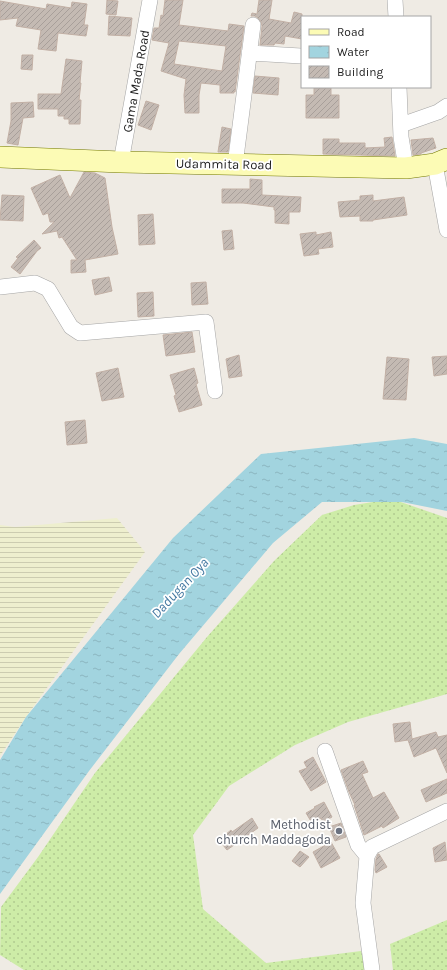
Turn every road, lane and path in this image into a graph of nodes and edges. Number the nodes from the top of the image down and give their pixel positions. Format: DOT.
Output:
graph roads {
  1 [pos="150,0"];
  2 [pos="395,0"];
  3 [pos="396,16"];
  4 [pos="253,25"];
  5 [pos="249,53"];
  6 [pos="301,56"];
  7 [pos="399,88"];
  8 [pos="447,106"];
  9 [pos="401,125"];
  10 [pos="0,157"];
  11 [pos="121,162"];
  12 [pos="441,162"];
  13 [pos="235,165"];
  14 [pos="406,168"];
  15 [pos="447,230"];
  16 [pos="0,287"];
  17 [pos="215,392"];
  18 [pos="325,752"];
  19 [pos="447,811"];
  20 [pos="367,856"];
  21 [pos="372,970"];
  1 -- 11 [label="street, Gama Mada Road"];
  2 -- 3 [label="street"];
  4 -- 5 [label="street"];
  5 -- 6 [label="street"];
  5 -- 13 [label="street"];
  7 -- 9 [label="street"];
  8 -- 9 [label="street"];
  9 -- 14 [label="street"];
  10 -- 11 [label="street, Udammita Road"];
  11 -- 13 [label="street, Udammita Road"];
  12 -- 14 [label="street, Udammita Road"];
  12 -- 15 [label="street"];
  13 -- 14 [label="street, Udammita Road"];
  16 -- 17 [label="street"];
  18 -- 20 [label="street"];
  19 -- 20 [label="street"];
  20 -- 21 [label="street"];
}
